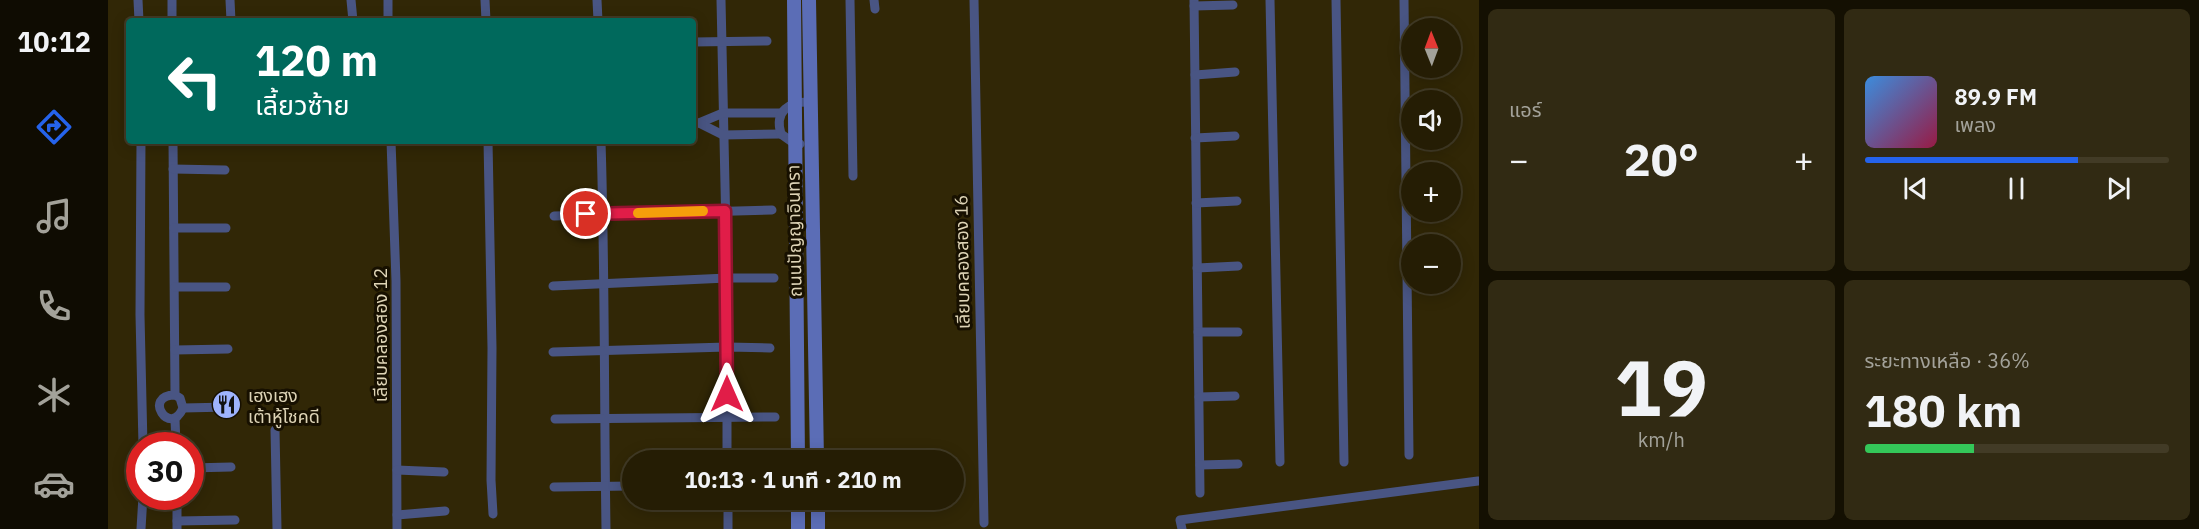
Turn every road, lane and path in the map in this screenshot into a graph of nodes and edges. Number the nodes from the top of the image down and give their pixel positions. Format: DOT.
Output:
graph roads {
  1 [pos="138,0"];
  2 [pos="172,0"];
  3 [pos="230,0"];
  4 [pos="351,0"];
  5 [pos="388,0"];
  6 [pos="485,0"];
  7 [pos="597,0"];
  8 [pos="721,0"];
  9 [pos="794,0"];
  10 [pos="809,0"];
  11 [pos="850,0"];
  12 [pos="974,0"];
  13 [pos="1270,0"];
  14 [pos="1336,0"];
  15 [pos="1404,0"];
  16 [pos="1194,3"];
  17 [pos="1233,5"];
  18 [pos="139,18"];
  19 [pos="172,18"];
  20 [pos="231,18"];
  21 [pos="353,18"];
  22 [pos="388,18"];
  23 [pos="486,18"];
  24 [pos="598,18"];
  25 [pos="722,41"];
  26 [pos="766,41"];
  27 [pos="696,42"];
  28 [pos="1235,72"];
  29 [pos="1195,75"];
  30 [pos="795,102"];
  31 [pos="811,102"];
  32 [pos="723,113"];
  33 [pos="781,113"];
  34 [pos="696,123"];
  35 [pos="781,134"];
  36 [pos="723,135"];
  37 [pos="1235,136"];
  38 [pos="1196,138"];
  39 [pos="141,144"];
  40 [pos="173,144"];
  41 [pos="391,144"];
  42 [pos="488,144"];
  43 [pos="601,144"];
  44 [pos="795,144"];
  45 [pos="811,144"];
  46 [pos="173,169"];
  47 [pos="225,170"];
  48 [pos="853,176"];
  49 [pos="1237,201"];
  50 [pos="1196,203"];
  51 [pos="772,210"];
  52 [pos="725,211"];
  53 [pos="603,214"];
  54 [pos="554,216"];
  55 [pos="174,228"];
  56 [pos="226,228"];
  57 [pos="1238,266"];
  58 [pos="1197,268"];
  59 [pos="727,278"];
  60 [pos="774,278"];
  61 [pos="174,286"];
  62 [pos="553,286"];
  63 [pos="604,286"];
  64 [pos="226,287"];
  65 [pos="1238,332"];
  66 [pos="1198,333"];
  67 [pos="727,347"];
  68 [pos="770,348"];
  69 [pos="228,349"];
  70 [pos="603,349"];
  71 [pos="175,350"];
  72 [pos="553,352"];
  73 [pos="175,396"];
  74 [pos="1235,396"];
  75 [pos="1199,398"];
  76 [pos="229,407"];
  77 [pos="183,408"];
  78 [pos="727,417"];
  79 [pos="775,417"];
  80 [pos="175,418"];
  81 [pos="604,418"];
  82 [pos="555,419"];
  83 [pos="275,430"];
  84 [pos="143,432"];
  85 [pos="176,432"];
  86 [pos="727,450"];
  87 [pos="798,450"];
  88 [pos="817,450"];
  89 [pos="1409,455"];
  90 [pos="1280,462"];
  91 [pos="1344,462"];
  92 [pos="1238,464"];
  93 [pos="1200,465"];
  94 [pos="231,467"];
  95 [pos="204,468"];
  96 [pos="397,470"];
  97 [pos="444,472"];
  98 [pos="1478,481"];
  99 [pos="605,486"];
  100 [pos="622,486"];
  101 [pos="554,487"];
  102 [pos="1200,493"];
  103 [pos="142,510"];
  104 [pos="728,510"];
  105 [pos="798,510"];
  106 [pos="818,510"];
  107 [pos="446,511"];
  108 [pos="493,514"];
  109 [pos="397,515"];
  110 [pos="235,520"];
  111 [pos="984,523"];
  112 [pos="177,525"];
  113 [pos="141,529"];
  114 [pos="277,529"];
  115 [pos="397,529"];
  116 [pos="606,529"];
  117 [pos="728,529"];
  118 [pos="798,529"];
  119 [pos="818,529"];
  120 [pos="1182,529"];
  1 -- 18 [label="street"];
  2 -- 19 [label="street"];
  3 -- 20 [label="street"];
  4 -- 21 [label="street"];
  5 -- 22 [label="street"];
  6 -- 23 [label="street"];
  7 -- 24 [label="street"];
  8 -- 25 [label="street"];
  9 -- 30 [label="street, ถนนปัญญาอินทรา"];
  10 -- 31 [label="street, ถนนปัญญาอินทรา"];
  11 -- 48 [label="street"];
  12 -- 111 [label="street, เลียบคลองสอง 16"];
  13 -- 90 [label="street"];
  14 -- 91 [label="street"];
  15 -- 89 [label="street"];
  16 -- 17 [label="street"];
  16 -- 29 [label="street"];
  25 -- 26 [label="street"];
  25 -- 27 [label="street"];
  25 -- 32 [label="street"];
  28 -- 29 [label="street"];
  29 -- 38 [label="street"];
  30 -- 31 [label="street"];
  30 -- 33 [label="street"];
  30 -- 44 [label="street, ถนนปัญญาอินทรา"];
  31 -- 45 [label="street, ถนนปัญญาอินทรา"];
  32 -- 33 [label="street"];
  32 -- 34 [label="street"];
  32 -- 36 [label="street"];
  33 -- 35 [label="street"];
  34 -- 36 [label="street"];
  35 -- 36 [label="street"];
  35 -- 44 [label="street"];
  36 -- 52 [label="street"];
  37 -- 38 [label="street"];
  38 -- 50 [label="street"];
  39 -- 84 [label="street"];
  40 -- 46 [label="street"];
  41 -- 96 [label="street, เลียบคลองสอง 12"];
  42 -- 108 [label="street"];
  43 -- 53 [label="street"];
  44 -- 45 [label="street"];
  44 -- 87 [label="street, ถนนปัญญาอินทรา"];
  45 -- 88 [label="street, ถนนปัญญาอินทรา"];
  46 -- 47 [label="street"];
  46 -- 55 [label="street"];
  49 -- 50 [label="street"];
  50 -- 58 [label="street"];
  51 -- 52 [label="street"];
  52 -- 53 [label="street"];
  52 -- 59 [label="street"];
  53 -- 54 [label="street"];
  53 -- 63 [label="street"];
  55 -- 56 [label="street"];
  55 -- 61 [label="street"];
  57 -- 58 [label="street"];
  58 -- 66 [label="street"];
  59 -- 60 [label="street"];
  59 -- 63 [label="street"];
  59 -- 67 [label="street"];
  61 -- 64 [label="street"];
  61 -- 71 [label="street"];
  62 -- 63 [label="street"];
  63 -- 70 [label="street"];
  65 -- 66 [label="street"];
  66 -- 75 [label="street"];
  67 -- 68 [label="street"];
  67 -- 70 [label="street"];
  67 -- 78 [label="street"];
  69 -- 71 [label="street"];
  70 -- 72 [label="street"];
  70 -- 81 [label="street"];
  71 -- 73 [label="street"];
  73 -- 77 [label="street"];
  73 -- 80 [label="street"];
  74 -- 75 [label="street"];
  75 -- 93 [label="street"];
  76 -- 77 [label="street"];
  77 -- 80 [label="street"];
  78 -- 79 [label="street"];
  78 -- 81 [label="street"];
  78 -- 86 [label="street"];
  80 -- 85 [label="street"];
  81 -- 82 [label="street"];
  81 -- 99 [label="street"];
  83 -- 114 [label="street"];
  92 -- 93 [label="street"];
  93 -- 102 [label="street"];
  94 -- 95 [label="street"];
  96 -- 97 [label="street"];
  96 -- 109 [label="street, เลียบคลองสอง 12"];
  98 -- 120 [label="street"];
  99 -- 100 [label="street"];
  99 -- 101 [label="street"];
  99 -- 116 [label="street"];
  103 -- 113 [label="street"];
  104 -- 117 [label="street"];
  105 -- 118 [label="street"];
  106 -- 119 [label="street"];
  107 -- 109 [label="street"];
  109 -- 115 [label="street, เลียบคลองสอง 12"];
  110 -- 112 [label="street"];
}
